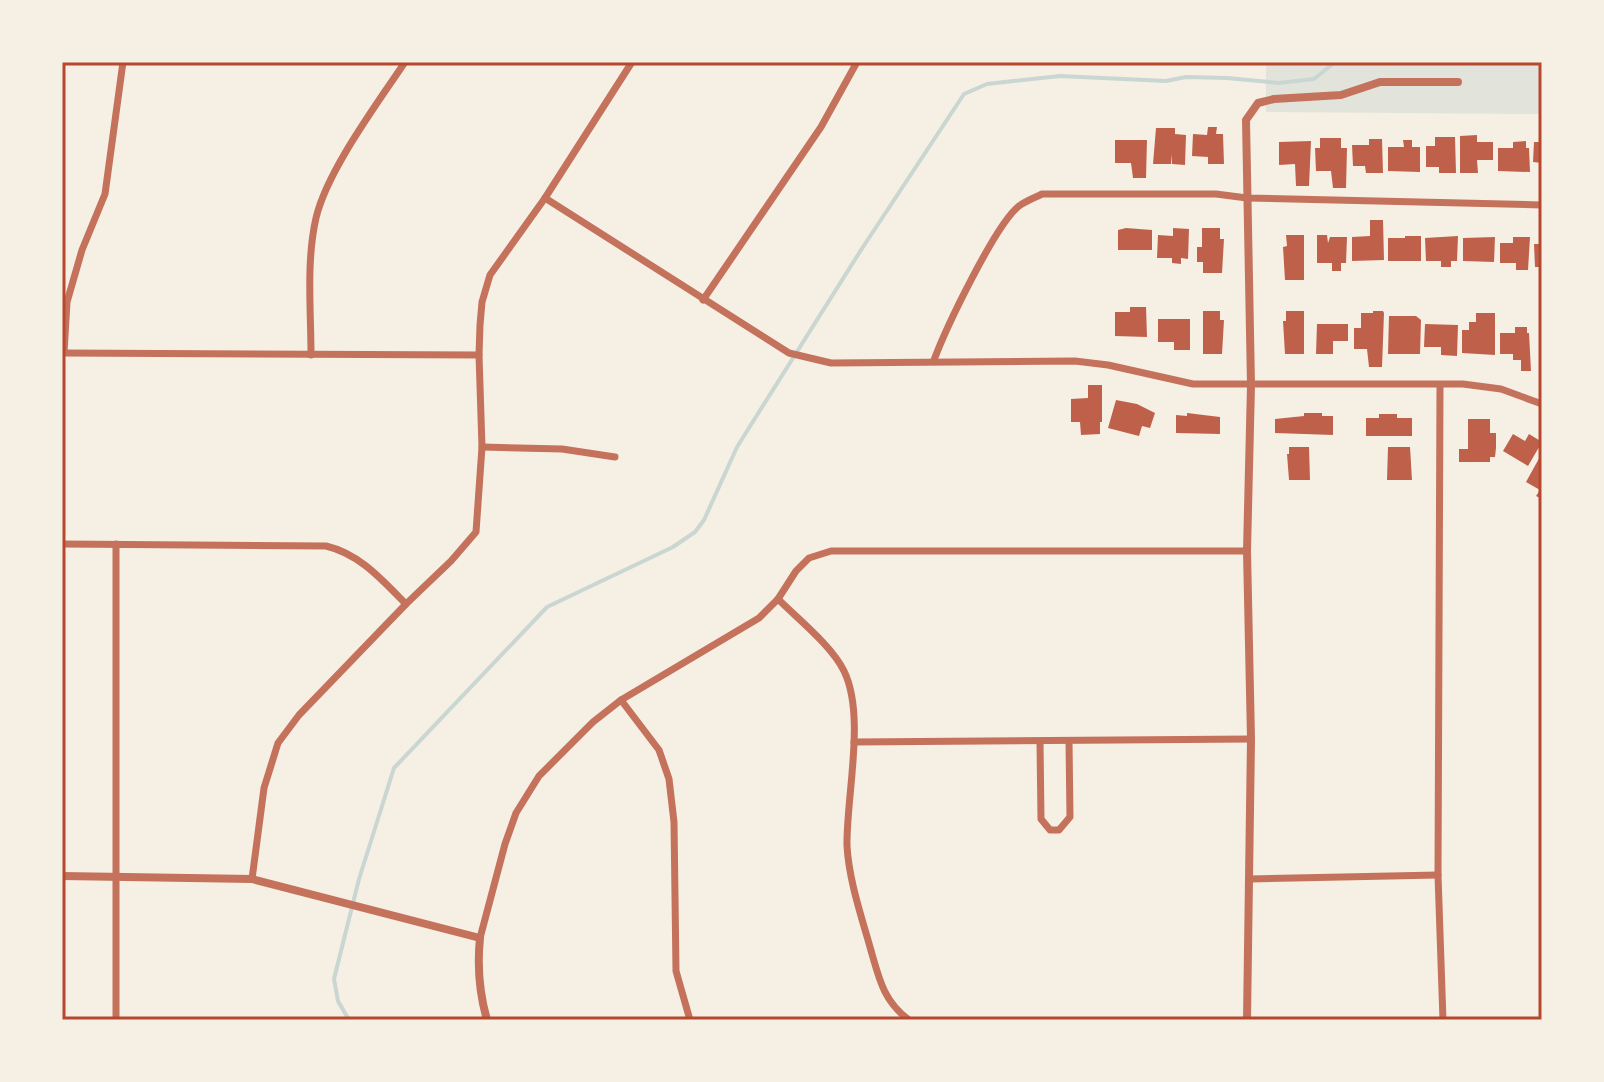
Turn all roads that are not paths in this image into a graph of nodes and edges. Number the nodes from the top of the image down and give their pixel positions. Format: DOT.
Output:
graph roads {
  1 [pos="123,62"];
  2 [pos="405,62"];
  3 [pos="632,62"];
  4 [pos="857,62"];
  5 [pos="1458,82"];
  6 [pos="545,198"];
  7 [pos="1247,198"];
  8 [pos="1542,205"];
  9 [pos="703,300"];
  10 [pos="63,353"];
  11 [pos="311,355"];
  12 [pos="479,355"];
  13 [pos="934,360"];
  14 [pos="1251,385"];
  15 [pos="1440,386"];
  16 [pos="1542,404"];
  17 [pos="482,447"];
  18 [pos="615,457"];
  19 [pos="62,544"];
  20 [pos="116,544"];
  21 [pos="1247,551"];
  22 [pos="778,599"];
  23 [pos="406,604"];
  24 [pos="621,700"];
  25 [pos="1251,739"];
  26 [pos="854,742"];
  27 [pos="1040,742"];
  28 [pos="1069,742"];
  29 [pos="1438,875"];
  30 [pos="62,876"];
  31 [pos="116,876"];
  32 [pos="252,879"];
  33 [pos="1249,879"];
  34 [pos="480,938"];
  35 [pos="116,1020"];
  36 [pos="487,1020"];
  37 [pos="690,1020"];
  38 [pos="909,1020"];
  39 [pos="1247,1020"];
  40 [pos="1443,1020"];
  1 -- 10 [label="street"];
  2 -- 11 [label="street"];
  3 -- 6 [label="street"];
  4 -- 9 [label="street"];
  5 -- 7 [label="street"];
  6 -- 9 [label="street"];
  6 -- 12 [label="street"];
  7 -- 8 [label="street"];
  7 -- 13 [label="street"];
  7 -- 14 [label="street"];
  9 -- 13 [label="street"];
  10 -- 11 [label="street"];
  11 -- 12 [label="street"];
  12 -- 17 [label="street"];
  13 -- 14 [label="street"];
  14 -- 15 [label="street"];
  14 -- 21 [label="street"];
  15 -- 16 [label="street"];
  15 -- 29 [label="street"];
  17 -- 18 [label="street"];
  17 -- 23 [label="street"];
  19 -- 20 [label="street"];
  20 -- 23 [label="street"];
  20 -- 31 [label="street"];
  21 -- 22 [label="street"];
  21 -- 25 [label="street"];
  22 -- 24 [label="street"];
  22 -- 26 [label="street"];
  23 -- 32 [label="street"];
  24 -- 34 [label="street"];
  24 -- 37 [label="street"];
  25 -- 28 [label="street"];
  25 -- 33 [label="street"];
  26 -- 27 [label="street"];
  26 -- 38 [label="street"];
  27 -- 28 [label="street"];
  27 -- 28 [label="street"];
  29 -- 33 [label="street"];
  29 -- 40 [label="street"];
  30 -- 31 [label="street"];
  31 -- 32 [label="street"];
  31 -- 35 [label="street"];
  32 -- 34 [label="street"];
  33 -- 39 [label="street"];
  34 -- 36 [label="street"];
}
